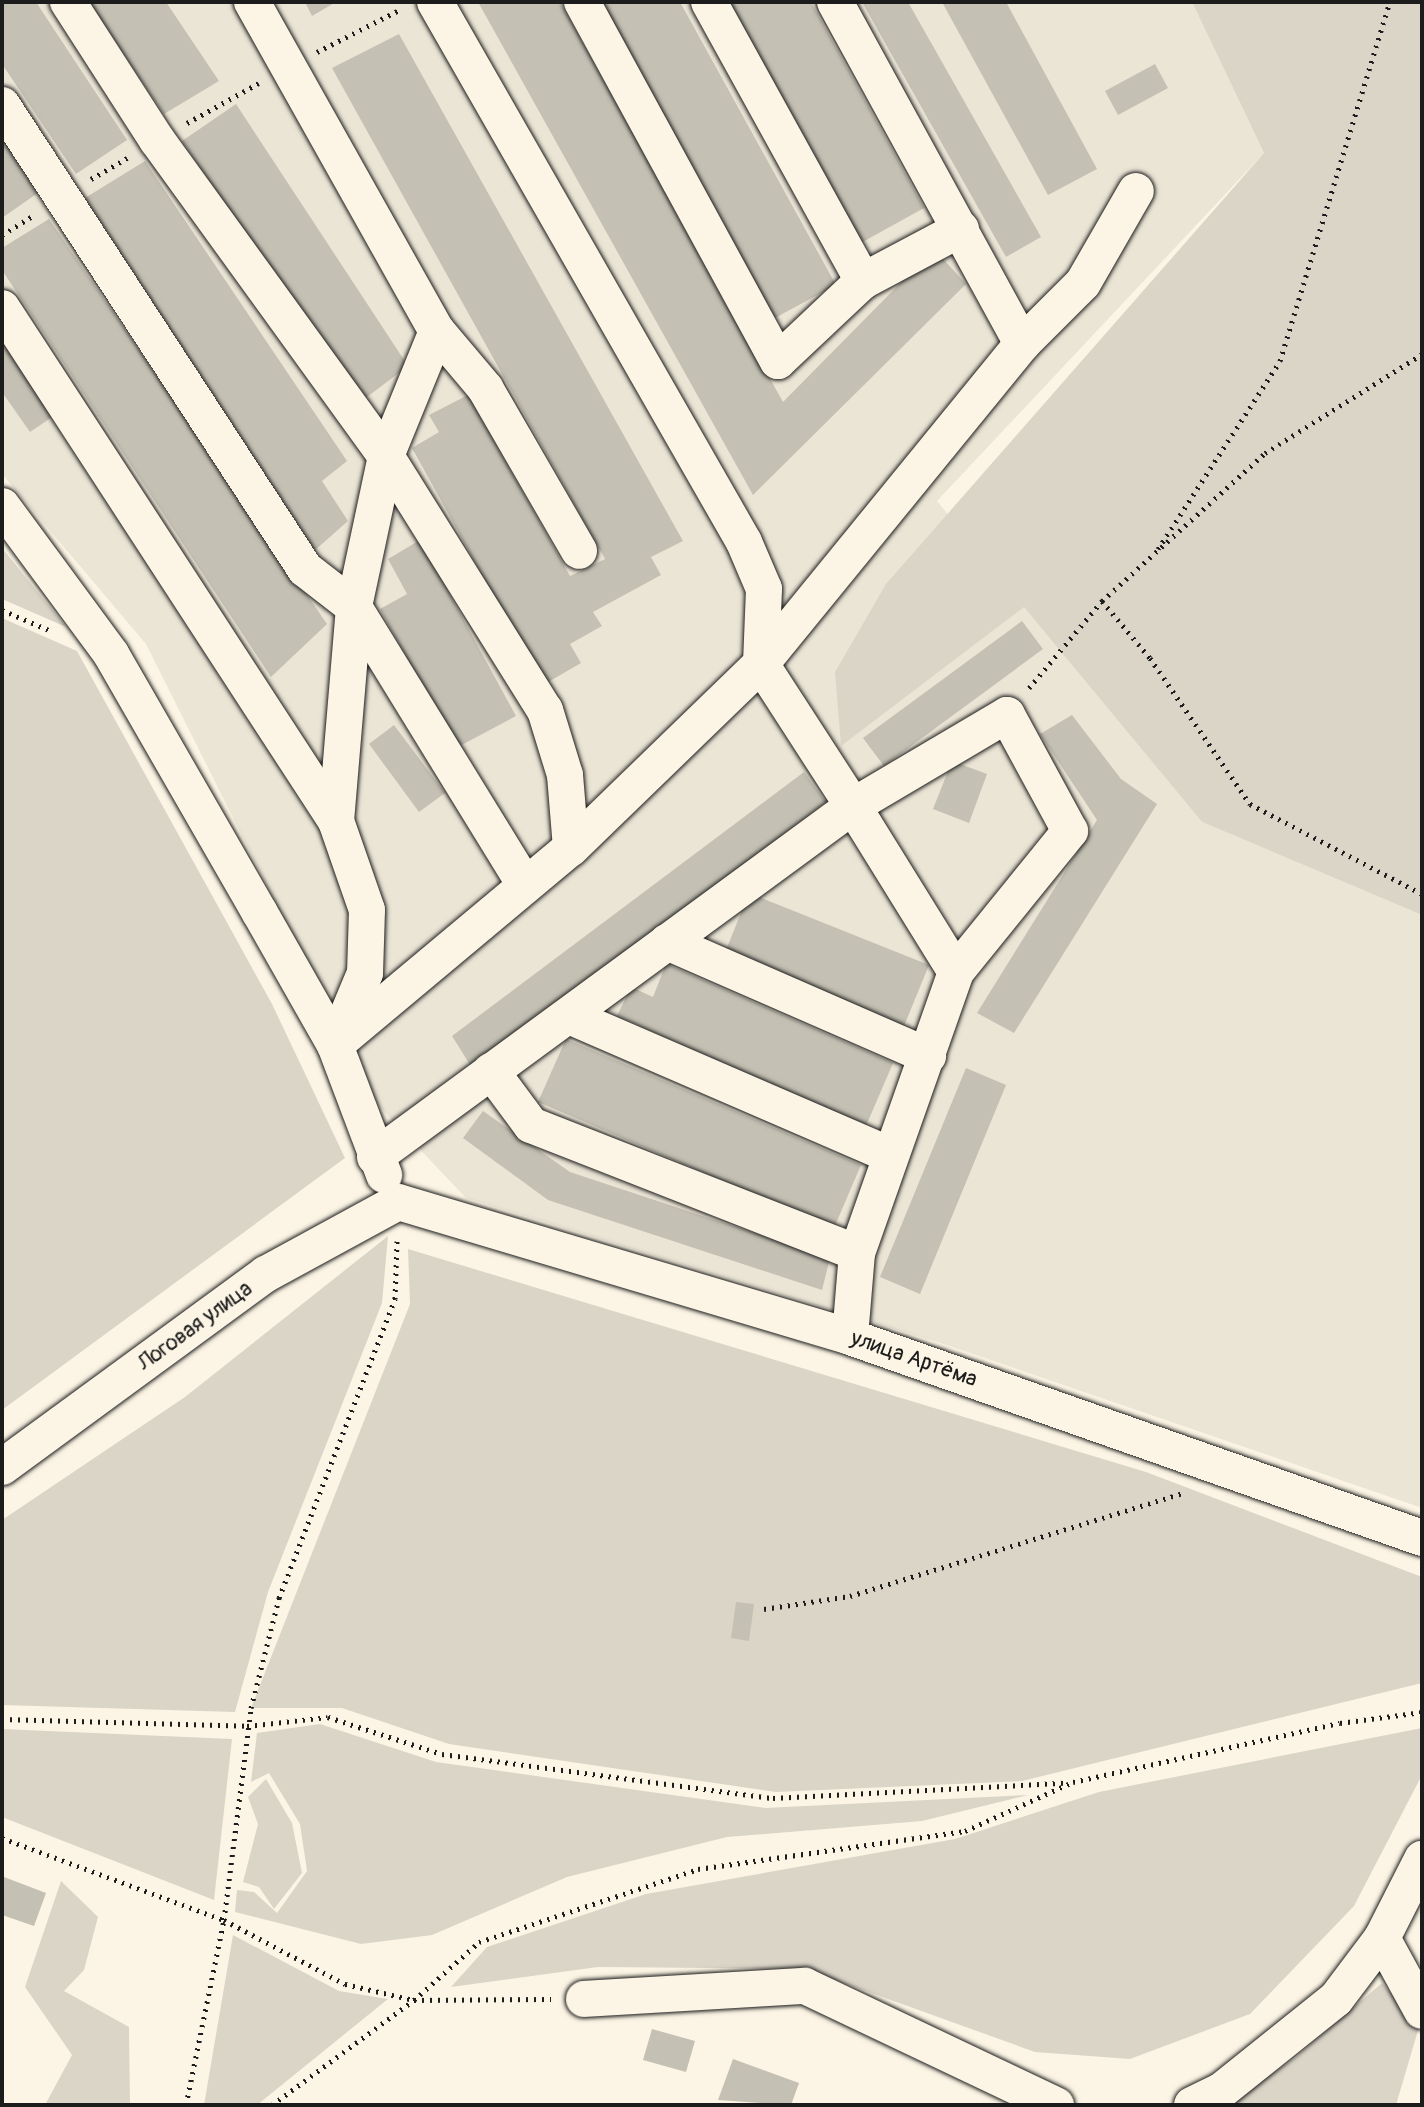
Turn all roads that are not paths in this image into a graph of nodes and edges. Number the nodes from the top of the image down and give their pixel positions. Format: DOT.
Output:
graph roads {
  1 [pos="68,2"];
  2 [pos="252,2"];
  3 [pos="435,2"];
  4 [pos="582,2"];
  5 [pos="709,2"];
  6 [pos="835,2"];
  7 [pos="2,105"];
  8 [pos="1136,191"];
  9 [pos="961,229"];
  10 [pos="863,281"];
  11 [pos="2,308"];
  12 [pos="437,331"];
  13 [pos="1022,344"];
  14 [pos="386,456"];
  15 [pos="2,506"];
  16 [pos="579,551"];
  17 [pos="354,607"];
  18 [pos="761,664"];
  19 [pos="853,806"];
  20 [pos="336,821"];
  21 [pos="571,848"];
  22 [pos="525,885"];
  23 [pos="667,942"];
  24 [pos="956,972"];
  25 [pos="569,1016"];
  26 [pos="335,1045"];
  27 [pos="928,1056"];
  28 [pos="491,1071"];
  29 [pos="890,1155"];
  30 [pos="375,1157"];
  31 [pos="398,1202"];
  32 [pos="857,1253"];
  33 [pos="850,1337"];
  34 [pos="2,1467"];
  35 [pos="1422,1538"];
  36 [pos="1422,1859"];
  37 [pos="1382,1938"];
  38 [pos="584,1999"];
  39 [pos="1422,2011"];
  40 [pos="1056,2105"];
  41 [pos="1192,2105"];
  1 -- 14 [label="street"];
  2 -- 12 [label="street"];
  3 -- 18 [label="street"];
  4 -- 10 [label="street"];
  5 -- 10 [label="street"];
  6 -- 9 [label="street"];
  7 -- 17 [label="street"];
  8 -- 13 [label="street"];
  9 -- 10 [label="street"];
  9 -- 13 [label="street"];
  11 -- 20 [label="street"];
  12 -- 14 [label="street"];
  12 -- 16 [label="street"];
  13 -- 18 [label="street"];
  14 -- 17 [label="street"];
  14 -- 21 [label="street"];
  15 -- 26 [label="street"];
  17 -- 20 [label="street"];
  17 -- 22 [label="street"];
  18 -- 19 [label="street"];
  18 -- 21 [label="street"];
  19 -- 23 [label="street"];
  19 -- 24 [label="street"];
  19 -- 24 [label="street"];
  20 -- 26 [label="street"];
  21 -- 22 [label="street"];
  22 -- 26 [label="street"];
  23 -- 25 [label="street"];
  23 -- 27 [label="street"];
  24 -- 27 [label="street"];
  25 -- 28 [label="street"];
  25 -- 29 [label="street"];
  26 -- 30 [label="street"];
  27 -- 29 [label="street"];
  28 -- 30 [label="street"];
  28 -- 32 [label="street"];
  29 -- 32 [label="street"];
  30 -- 31 [label="street"];
  31 -- 33 [label="street, улица Артёма"];
  31 -- 34 [label="street, Логовая улица"];
  32 -- 33 [label="street"];
  33 -- 35 [label="street, улица Артёма"];
  36 -- 37 [label="street"];
  37 -- 39 [label="street"];
  37 -- 41 [label="street"];
  38 -- 40 [label="street"];
}
